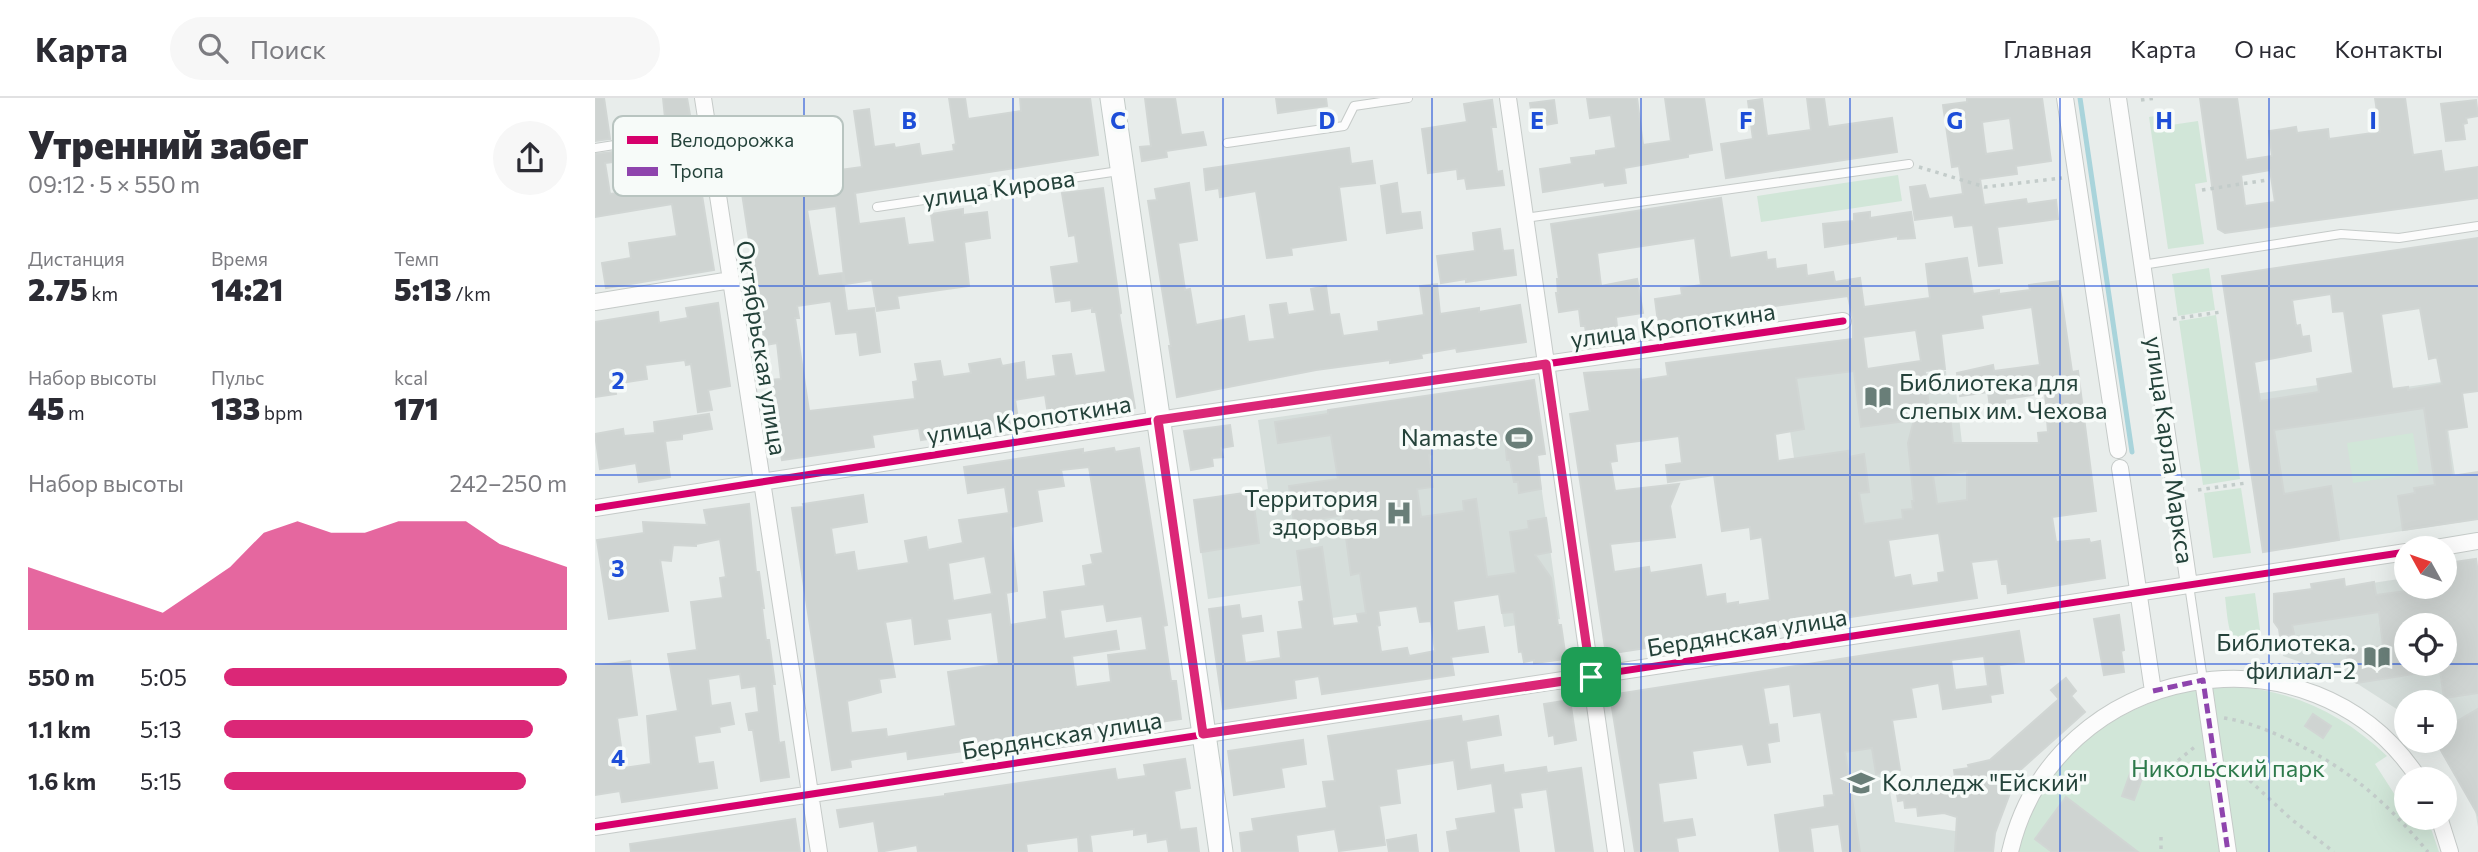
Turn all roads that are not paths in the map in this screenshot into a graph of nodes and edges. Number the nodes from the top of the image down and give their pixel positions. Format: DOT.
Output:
graph roads {
  1 [pos="703,98"];
  2 [pos="1112,98"];
  3 [pos="1408,98"];
  4 [pos="1508,98"];
  5 [pos="2065,98"];
  6 [pos="2117,98"];
  7 [pos="706,116"];
  8 [pos="1227,143"];
  9 [pos="613,145"];
  10 [pos="595,148"];
  11 [pos="1909,164"];
  12 [pos="1122,171"];
  13 [pos="718,196"];
  14 [pos="877,207"];
  15 [pos="1525,218"];
  16 [pos="2478,226"];
  17 [pos="2142,265"];
  18 [pos="731,280"];
  19 [pos="595,302"];
  20 [pos="1843,321"];
  21 [pos="1546,364"];
  22 [pos="1158,420"];
  23 [pos="2117,450"];
  24 [pos="2120,468"];
  25 [pos="762,482"];
  26 [pos="595,508"];
  27 [pos="2478,541"];
  28 [pos="2457,544"];
  29 [pos="2394,554"];
  30 [pos="2189,585"];
  31 [pos="2139,592"];
  32 [pos="1591,677"];
  33 [pos="2203,680"];
  34 [pos="2153,691"];
  35 [pos="1203,734"];
  36 [pos="2409,767"];
  37 [pos="810,794"];
  38 [pos="595,827"];
  39 [pos="2443,830"];
  40 [pos="819,852"];
  41 [pos="1221,852"];
  42 [pos="1616,852"];
  43 [pos="2010,852"];
  44 [pos="2228,852"];
  45 [pos="2450,852"];
  1 -- 7 [label="street, Октябрьская улица"];
  2 -- 12 [label="street"];
  3 -- 8 [label="lane"];
  4 -- 15 [label="street"];
  5 -- 23 [label="street, улица Карла Маркса"];
  6 -- 17 [label="street, улица Карла Маркса"];
  9 -- 10 [label="lane"];
  11 -- 15 [label="lane"];
  12 -- 14 [label="lane, улица Кирова"];
  12 -- 22 [label="street"];
  13 -- 18 [label="street, Октябрьская улица"];
  15 -- 21 [label="street"];
  16 -- 17 [label="lane"];
  17 -- 30 [label="street, улица Карла Маркса"];
  18 -- 19 [label="street"];
  18 -- 25 [label="street, Октябрьская улица"];
  20 -- 21 [label="street, улица Кропоткина"];
  21 -- 22 [label="street, улица Кропоткина"];
  21 -- 32 [label="street"];
  22 -- 25 [label="street, улица Кропоткина"];
  22 -- 35 [label="street"];
  24 -- 31 [label="street, улица Карла Маркса"];
  25 -- 26 [label="street, улица Кропоткина"];
  25 -- 37 [label="street, Октябрьская улица"];
  27 -- 28 [label="street"];
  29 -- 30 [label="street, Бердянская улица"];
  30 -- 31 [label="street, Бердянская улица"];
  30 -- 33 [label="lane, улица Карла Маркса"];
  31 -- 32 [label="street, Бердянская улица"];
  31 -- 34 [label="street, улица Карла Маркса"];
  32 -- 35 [label="street, Бердянская улица"];
  32 -- 42 [label="street"];
  33 -- 34 [label="street"];
  33 -- 36 [label="street"];
  33 -- 44 [label="street"];
  34 -- 43 [label="street"];
  35 -- 37 [label="street, Бердянская улица"];
  35 -- 41 [label="street"];
  37 -- 38 [label="street, Бердянская улица"];
  37 -- 40 [label="street, Октябрьская улица"];
  39 -- 45 [label="street"];
}
